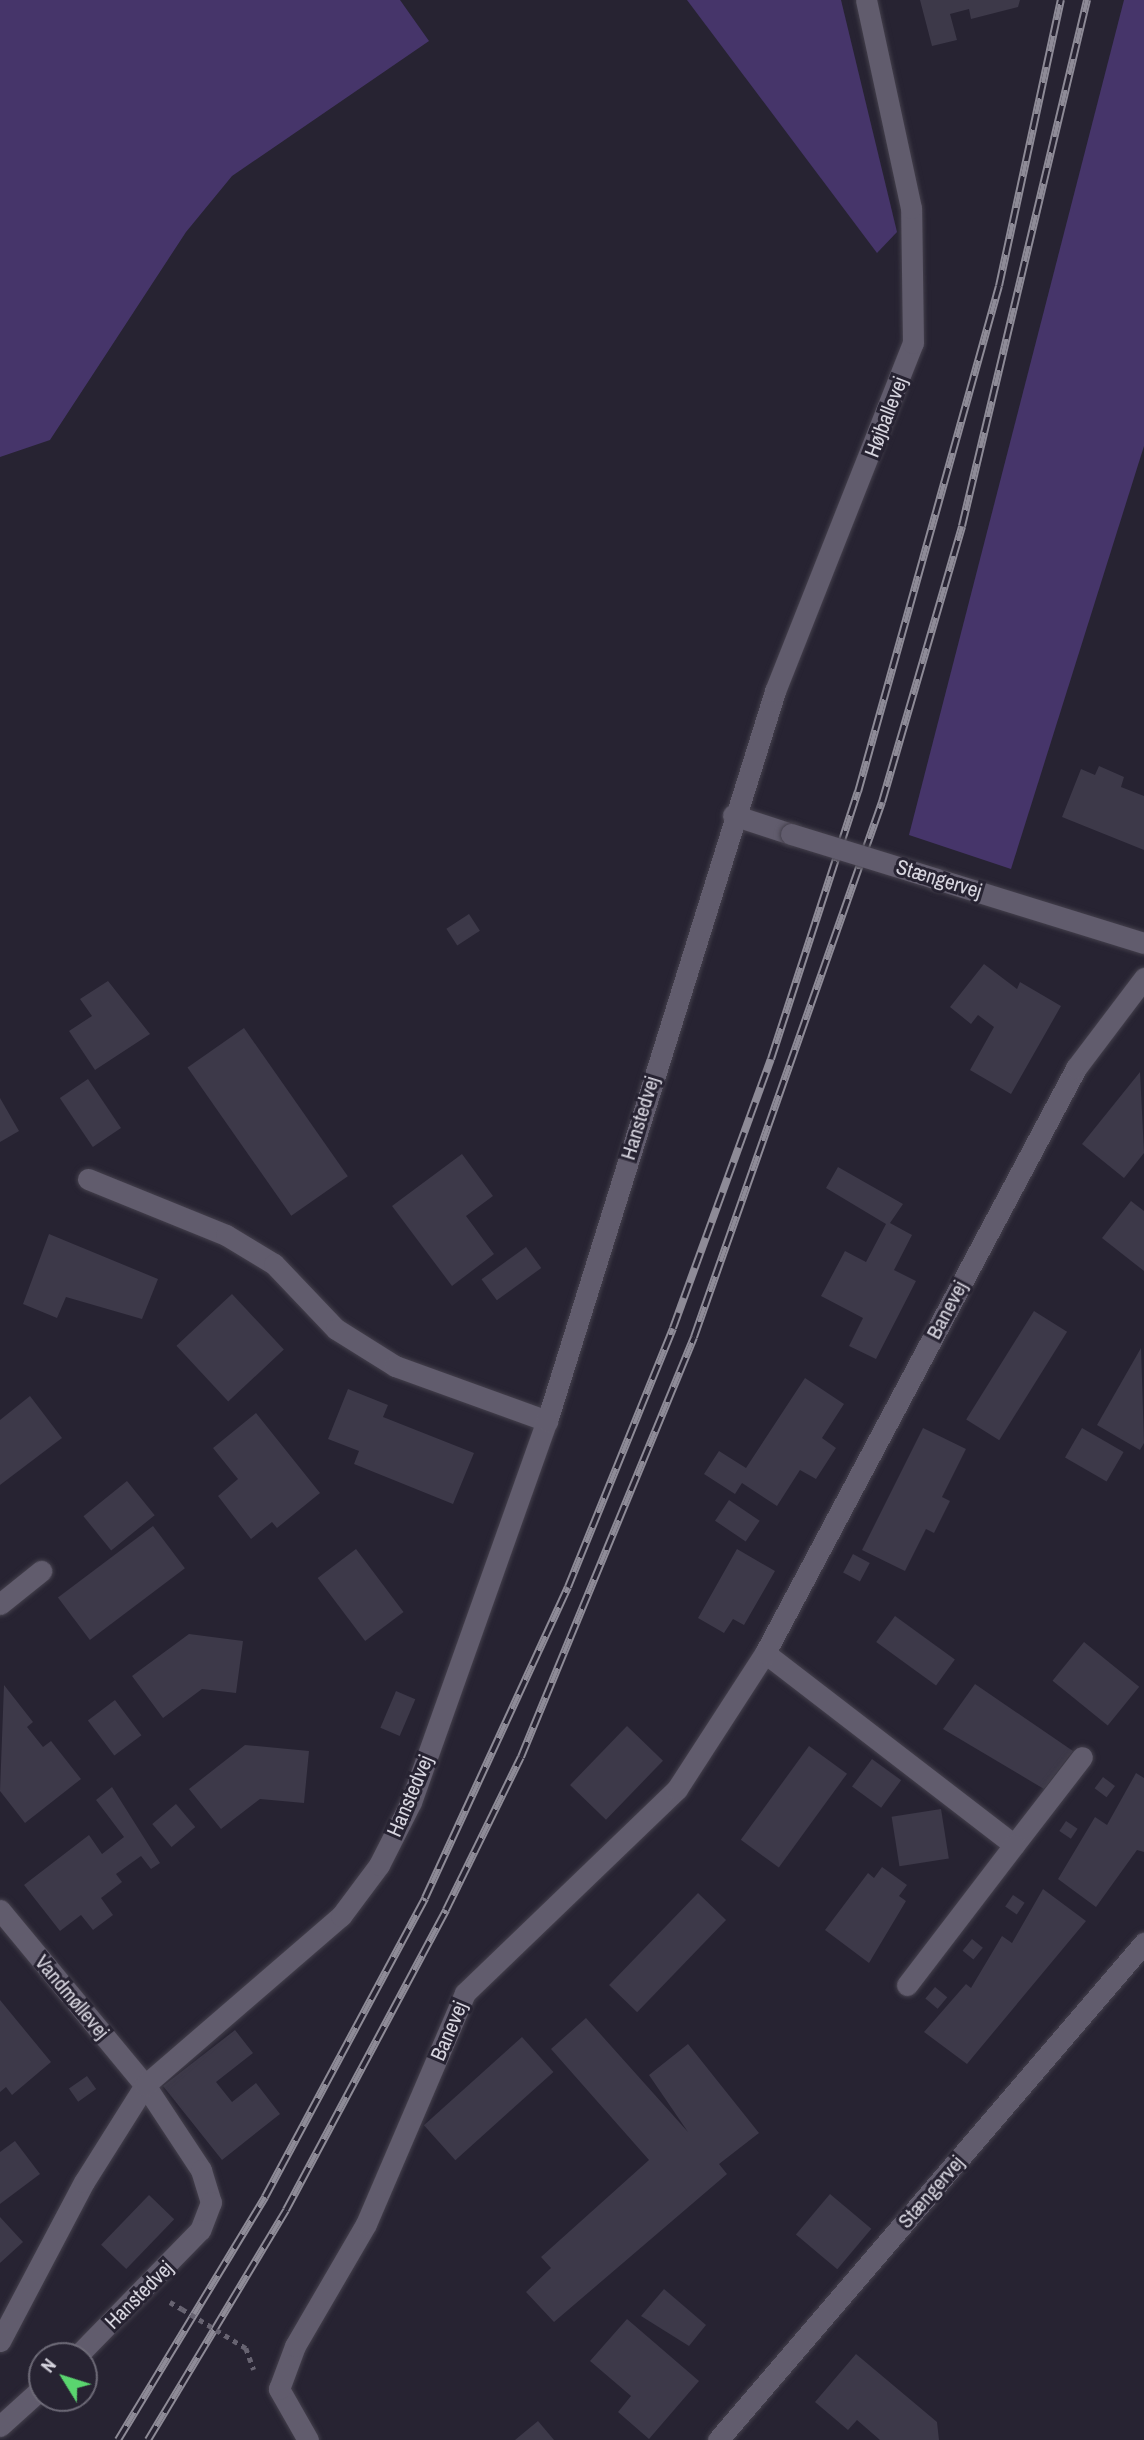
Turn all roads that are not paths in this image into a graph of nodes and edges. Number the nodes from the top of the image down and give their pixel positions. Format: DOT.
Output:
graph roads {
  1 [pos="866,0"];
  2 [pos="733,816"];
  3 [pos="1144,943"];
  4 [pos="1144,978"];
  5 [pos="88,1179"];
  6 [pos="547,1422"];
  7 [pos="41,1571"];
  8 [pos="0,1604"];
  9 [pos="765,1653"];
  10 [pos="1082,1757"];
  11 [pos="1014,1845"];
  12 [pos="0,1910"];
  13 [pos="1144,1943"];
  14 [pos="907,1985"];
  15 [pos="145,2085"];
  16 [pos="0,2341"];
  17 [pos="91,2342"];
  18 [pos="28,2401"];
  19 [pos="0,2426"];
  20 [pos="308,2440"];
  21 [pos="718,2440"];
  1 -- 2 [label="street, Højballevej"];
  2 -- 3 [label="street, Stængervej, bridge"];
  2 -- 6 [label="street, Hanstedvej"];
  4 -- 9 [label="street, Banevej"];
  5 -- 6 [label="street"];
  6 -- 15 [label="street, Hanstedvej"];
  7 -- 8 [label="street"];
  9 -- 11 [label="street"];
  9 -- 20 [label="street, Banevej"];
  10 -- 11 [label="street"];
  11 -- 14 [label="street"];
  12 -- 15 [label="street, Vandmøllevej"];
  13 -- 21 [label="street, Stængervej"];
  15 -- 16 [label="street, Hanstedvej"];
  15 -- 17 [label="street, Hanstedvej"];
  18 -- 19 [label="street"];
}
